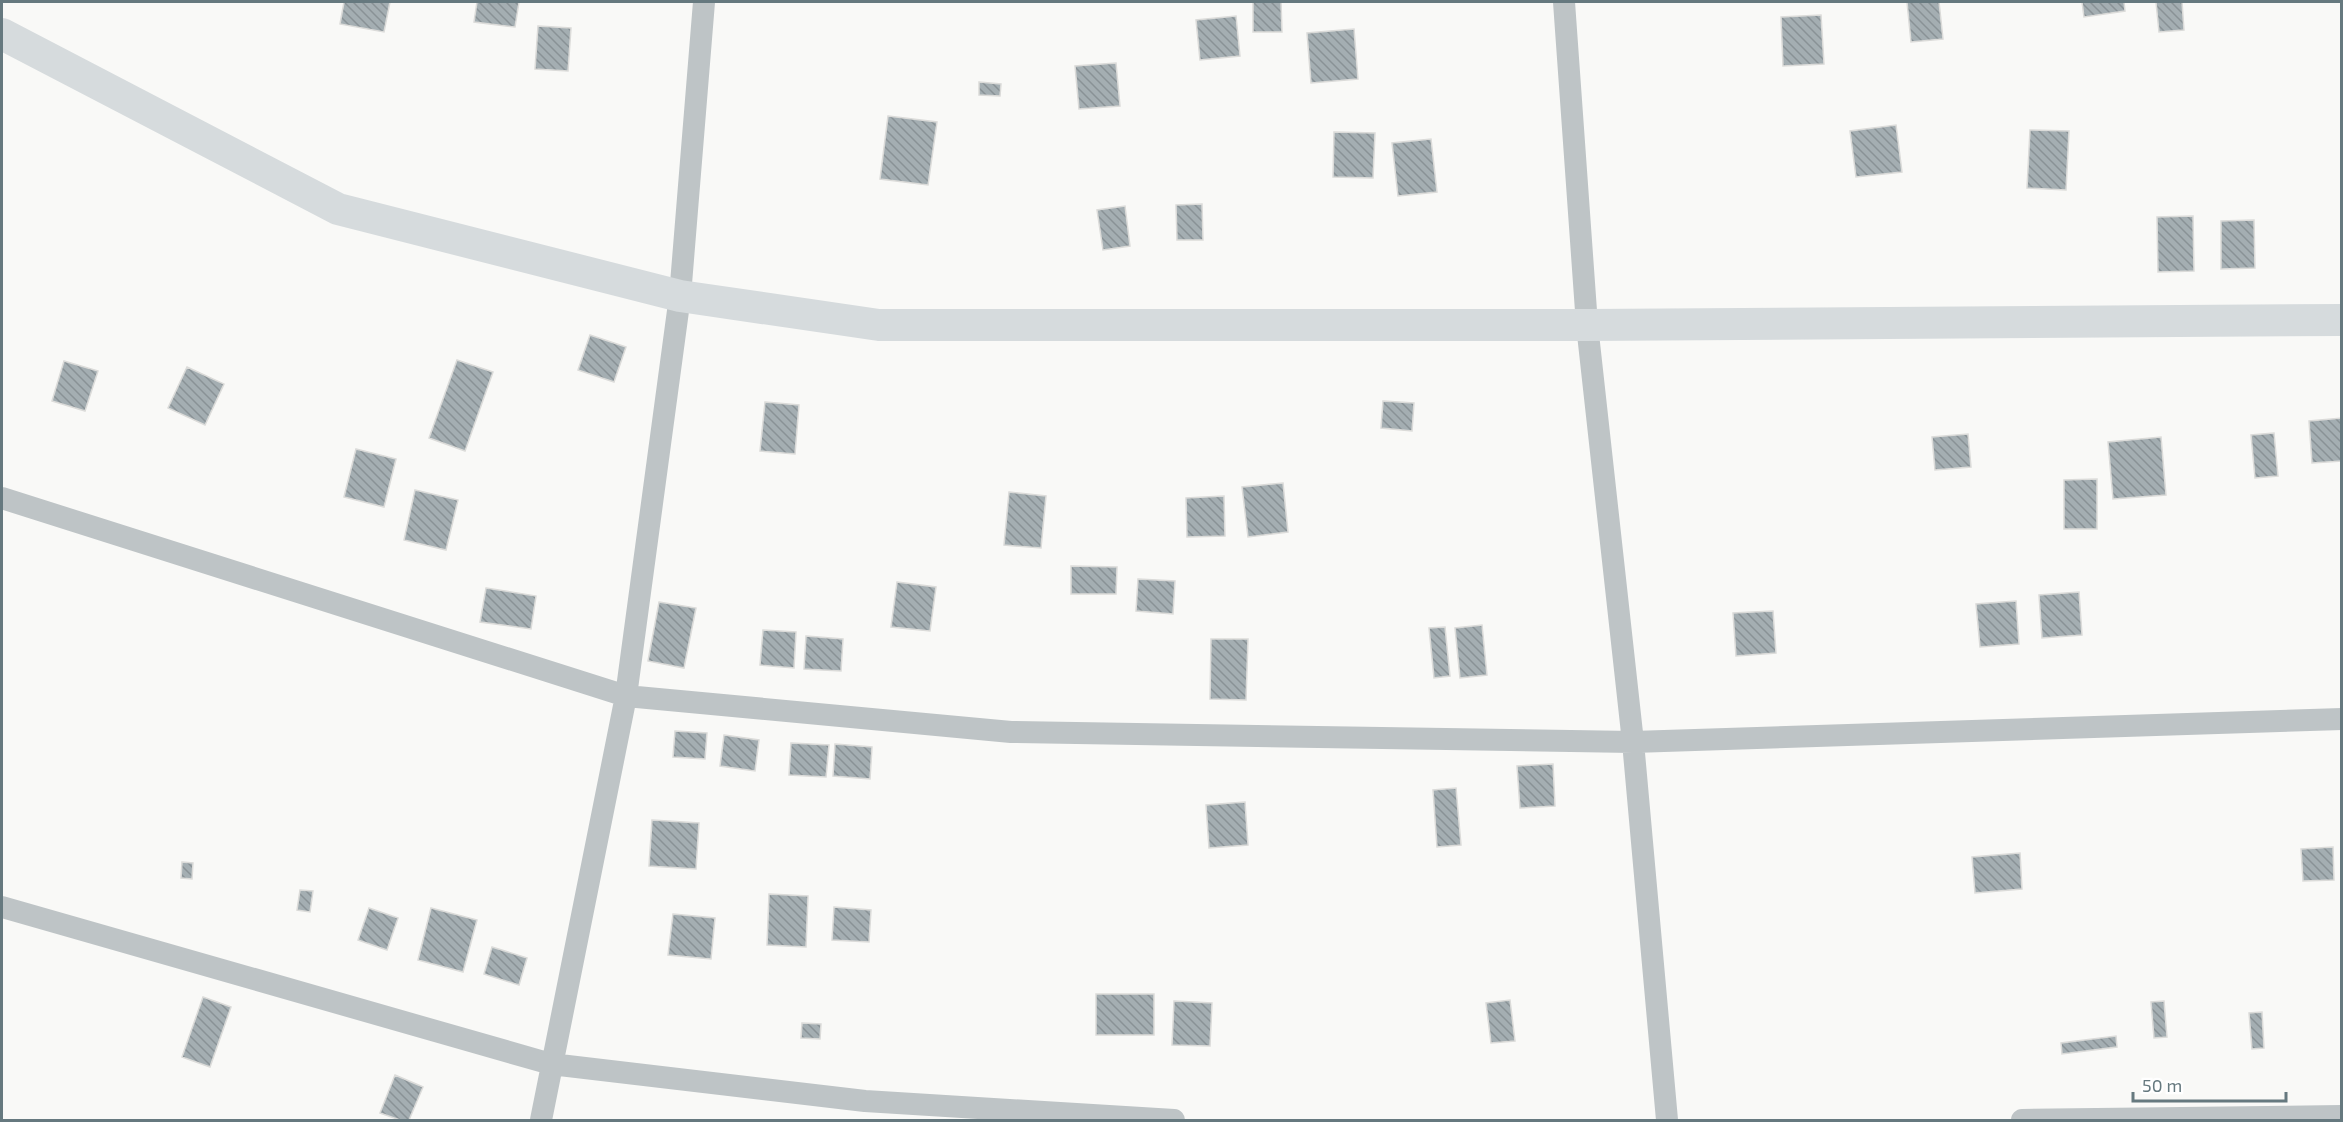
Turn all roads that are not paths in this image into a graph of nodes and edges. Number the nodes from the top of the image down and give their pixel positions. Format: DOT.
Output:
graph roads {
  1 [pos="704,2"];
  2 [pos="1564,2"];
  3 [pos="2,34"];
  4 [pos="680,296"];
  5 [pos="2342,320"];
  6 [pos="1587,325"];
  7 [pos="2,498"];
  8 [pos="626,696"];
  9 [pos="2342,719"];
  10 [pos="1633,742"];
  11 [pos="2,907"];
  12 [pos="551,1064"];
  13 [pos="2342,1116"];
  14 [pos="541,1120"];
  15 [pos="1174,1120"];
  16 [pos="1667,1120"];
  17 [pos="2022,1120"];
  1 -- 4 [label="street"];
  2 -- 6 [label="street"];
  3 -- 4 [label="street"];
  4 -- 6 [label="street"];
  4 -- 8 [label="street"];
  5 -- 6 [label="street"];
  6 -- 10 [label="street"];
  7 -- 8 [label="street"];
  8 -- 10 [label="street"];
  8 -- 12 [label="street"];
  9 -- 10 [label="street"];
  10 -- 16 [label="street"];
  11 -- 12 [label="street"];
  12 -- 14 [label="street"];
  12 -- 15 [label="street"];
  13 -- 17 [label="street"];
}
